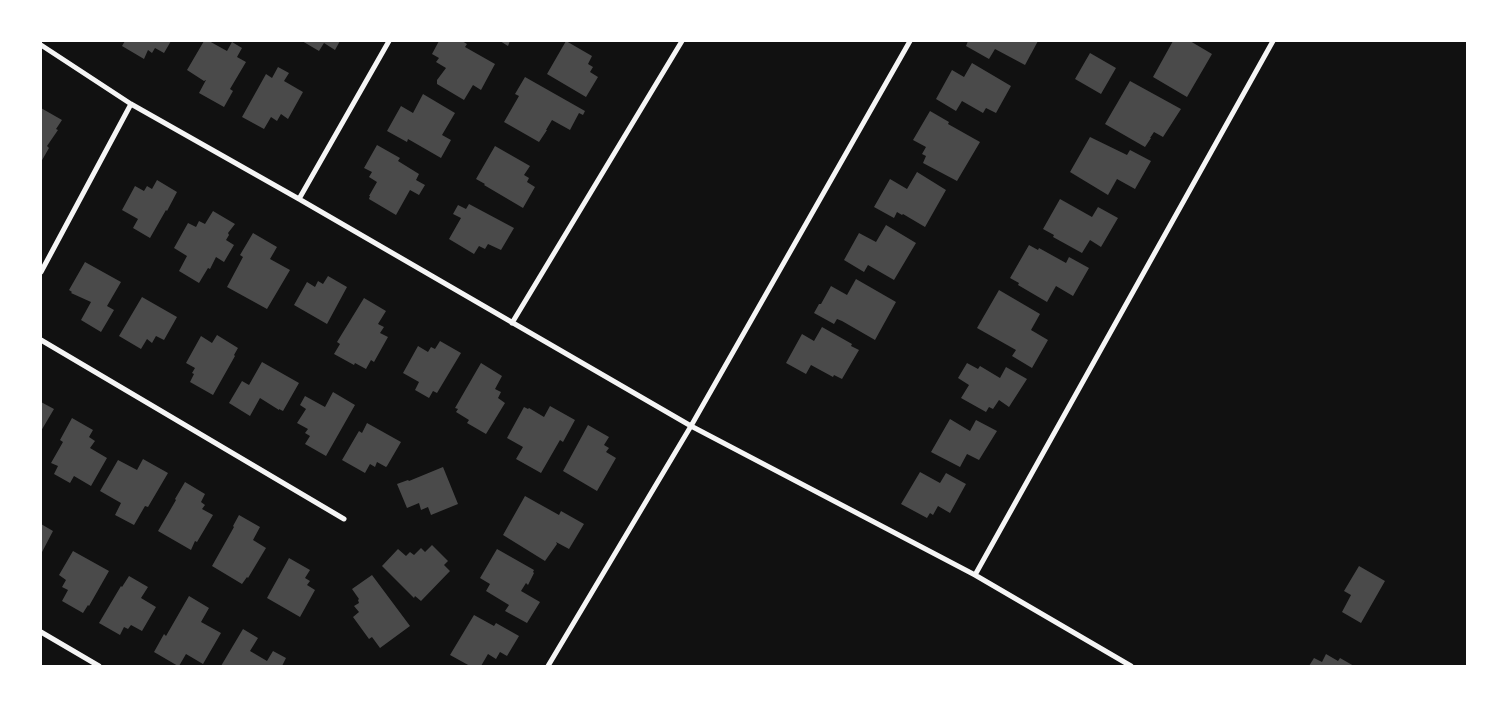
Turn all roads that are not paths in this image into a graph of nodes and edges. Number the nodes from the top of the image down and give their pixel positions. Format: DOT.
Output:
graph roads {
  1 [pos="389,41"];
  2 [pos="682,41"];
  3 [pos="910,41"];
  4 [pos="1272,41"];
  5 [pos="41,45"];
  6 [pos="131,104"];
  7 [pos="299,199"];
  8 [pos="41,272"];
  9 [pos="512,323"];
  10 [pos="41,340"];
  11 [pos="691,426"];
  12 [pos="344,519"];
  13 [pos="975,575"];
  14 [pos="41,632"];
  15 [pos="99,666"];
  16 [pos="548,666"];
  17 [pos="1131,666"];
  1 -- 7 [label="street"];
  2 -- 9 [label="street"];
  3 -- 11 [label="street"];
  4 -- 13 [label="street"];
  5 -- 6 [label="street"];
  6 -- 7 [label="street"];
  6 -- 8 [label="street"];
  7 -- 9 [label="street"];
  9 -- 11 [label="street"];
  10 -- 12 [label="street"];
  11 -- 13 [label="street"];
  11 -- 16 [label="street"];
  13 -- 17 [label="street"];
  14 -- 15 [label="street"];
}
